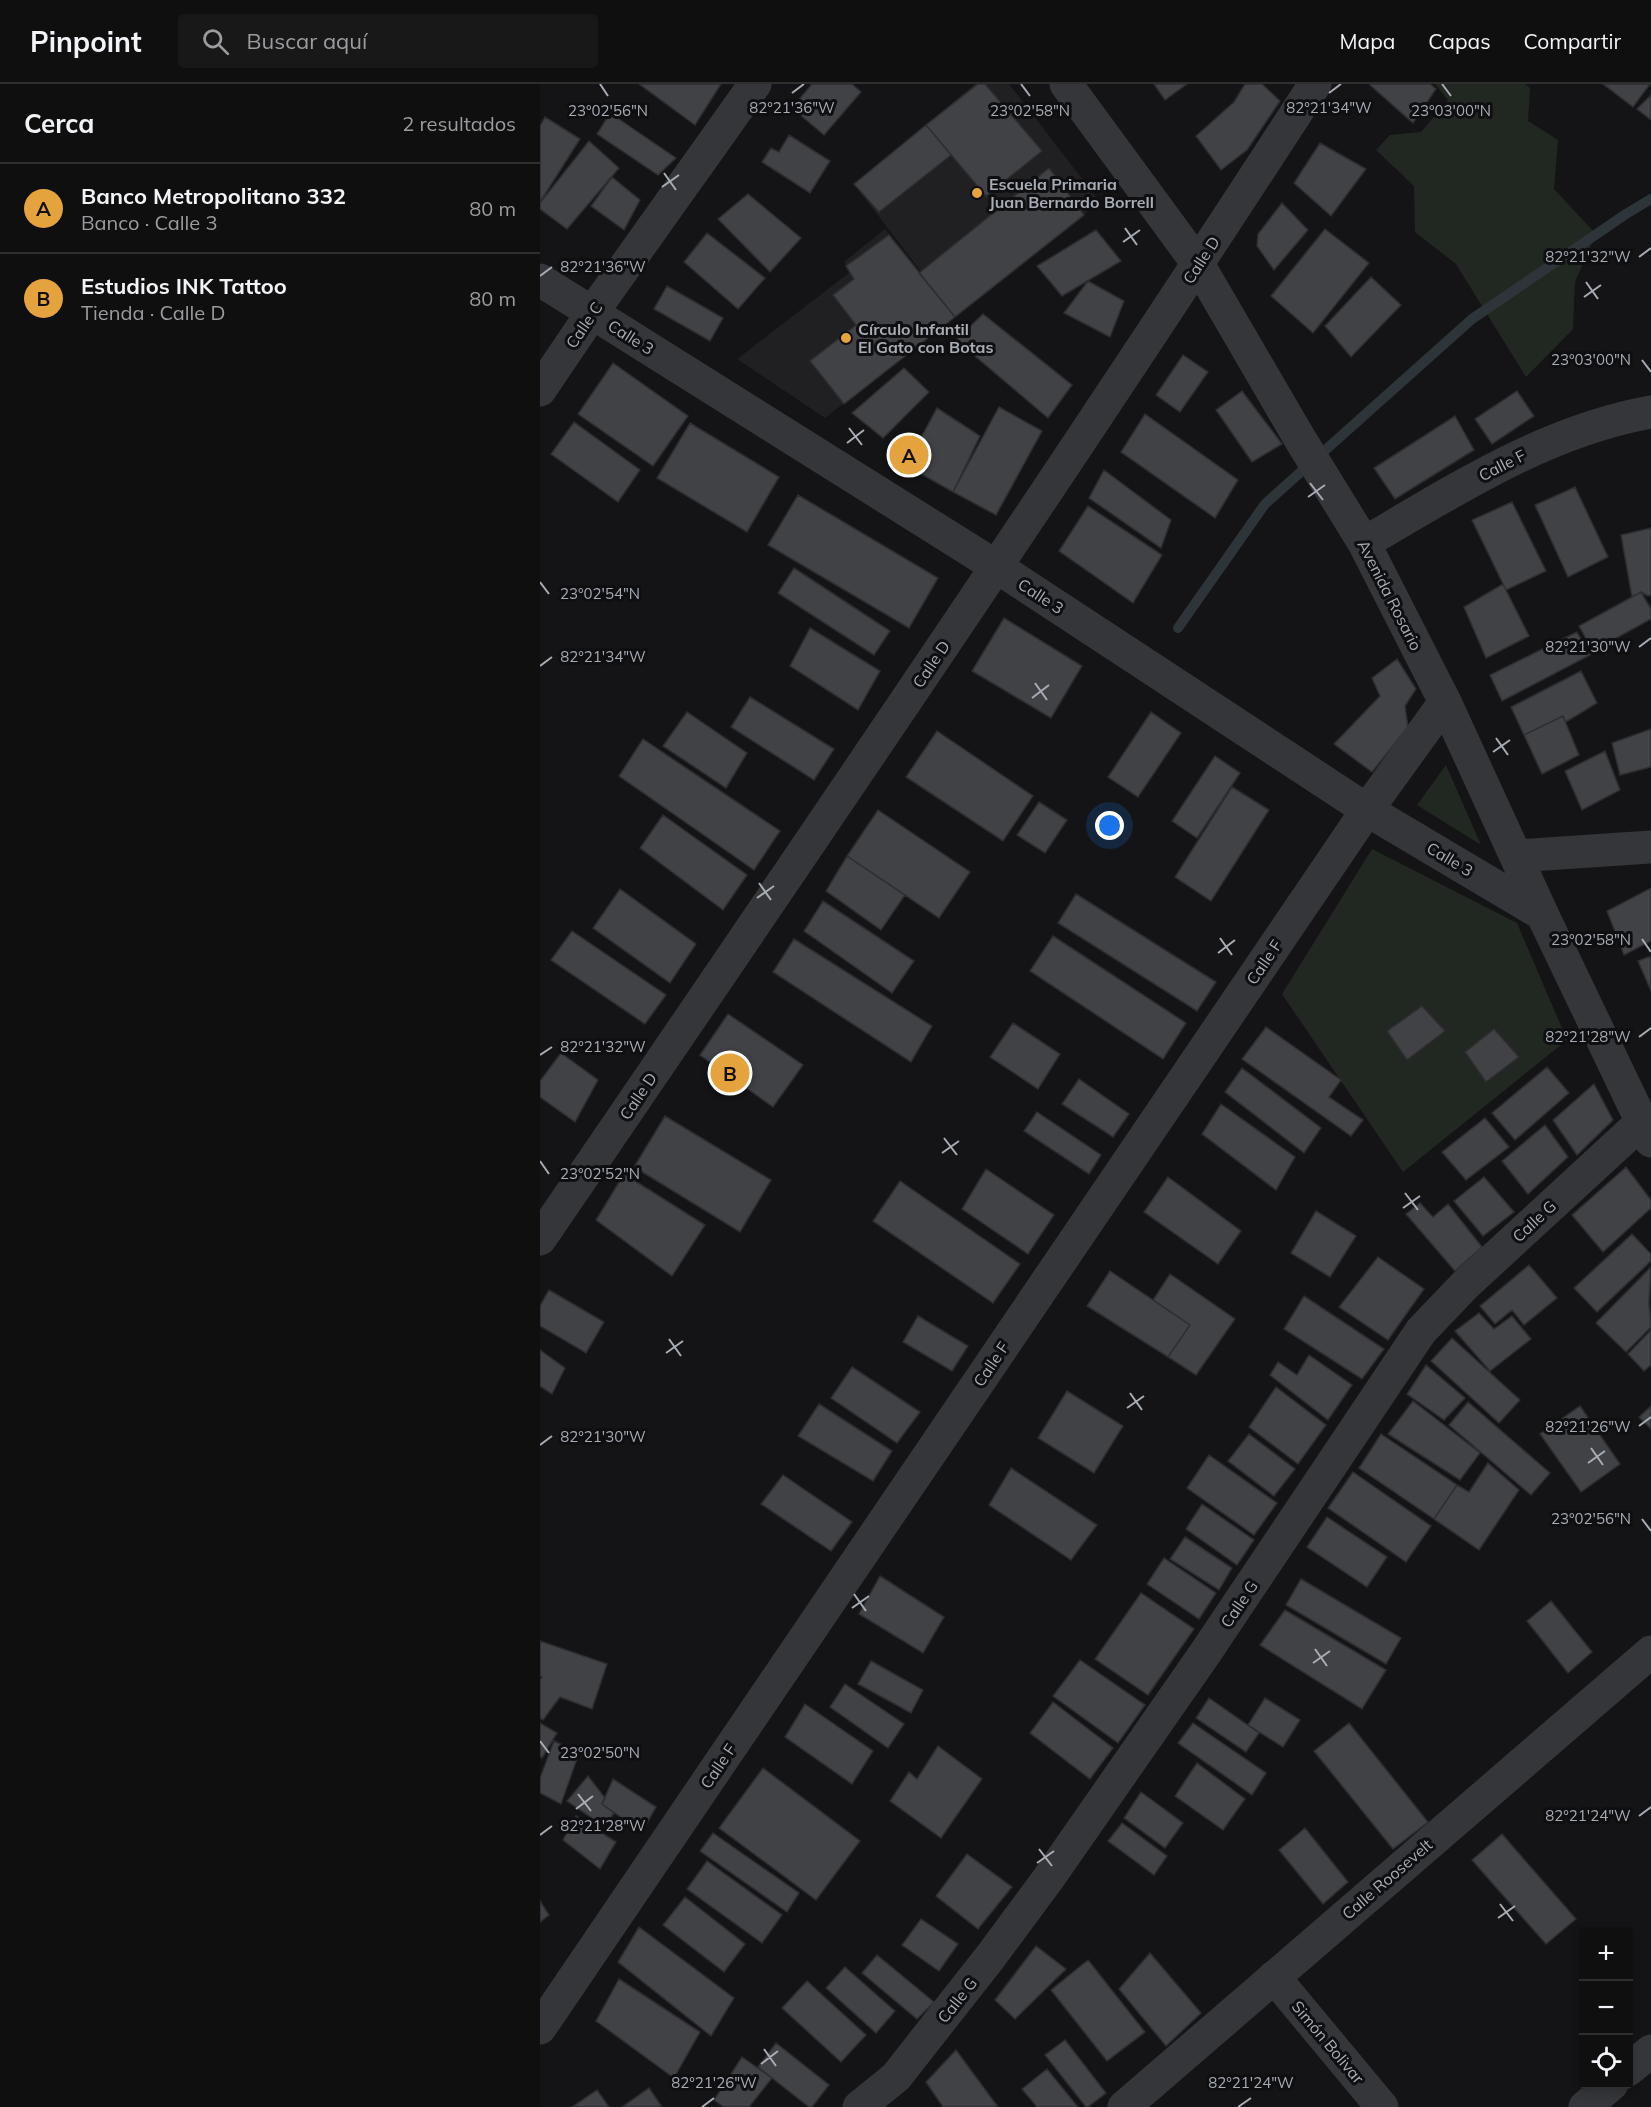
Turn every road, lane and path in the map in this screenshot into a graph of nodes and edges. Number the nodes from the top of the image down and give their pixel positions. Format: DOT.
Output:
graph roads {
  1 [pos="755,84"];
  2 [pos="1066,84"];
  3 [pos="1315,84"];
  4 [pos="1198,264"];
  5 [pos="540,280"];
  6 [pos="592,312"];
  7 [pos="540,390"];
  8 [pos="1651,412"];
  9 [pos="1364,543"];
  10 [pos="997,567"];
  11 [pos="1445,702"];
  12 [pos="1367,810"];
  13 [pos="1651,847"];
  14 [pos="1516,856"];
  15 [pos="1542,914"];
  16 [pos="1646,1131"];
  17 [pos="540,1239"];
  18 [pos="1651,1652"];
  19 [pos="1274,1977"];
  20 [pos="540,2028"];
  21 [pos="1651,2051"];
  22 [pos="1633,2067"];
  23 [pos="1606,2089"];
  24 [pos="859,2107"];
  25 [pos="1124,2107"];
  26 [pos="1382,2107"];
  27 [pos="1585,2107"];
  1 -- 6 [label="street, Calle C"];
  2 -- 4 [label="street, Avenida Rosario"];
  3 -- 4 [label="street, Calle D"];
  4 -- 9 [label="street, Avenida Rosario"];
  4 -- 10 [label="street, Calle D"];
  5 -- 6 [label="street, Calle 3"];
  6 -- 7 [label="street, Calle C"];
  6 -- 10 [label="street, Calle 3"];
  8 -- 9 [label="street, Calle F"];
  9 -- 11 [label="street, Avenida Rosario"];
  10 -- 12 [label="street, Calle 3"];
  10 -- 17 [label="street, Calle D"];
  11 -- 12 [label="street, Calle F"];
  11 -- 14 [label="street, Avenida Rosario"];
  12 -- 15 [label="street, Calle 3"];
  12 -- 20 [label="street, Calle F"];
  13 -- 14 [label="street"];
  14 -- 15 [label="street, Avenida Rosario"];
  15 -- 16 [label="street, Avenida Rosario"];
  16 -- 24 [label="street, Calle G"];
  18 -- 19 [label="street, Calle Roosevelt"];
  19 -- 25 [label="street, Calle Roosevelt"];
  19 -- 26 [label="street, Simón Bolivar"];
  21 -- 22 [label="street"];
  23 -- 27 [label="street"];
}
